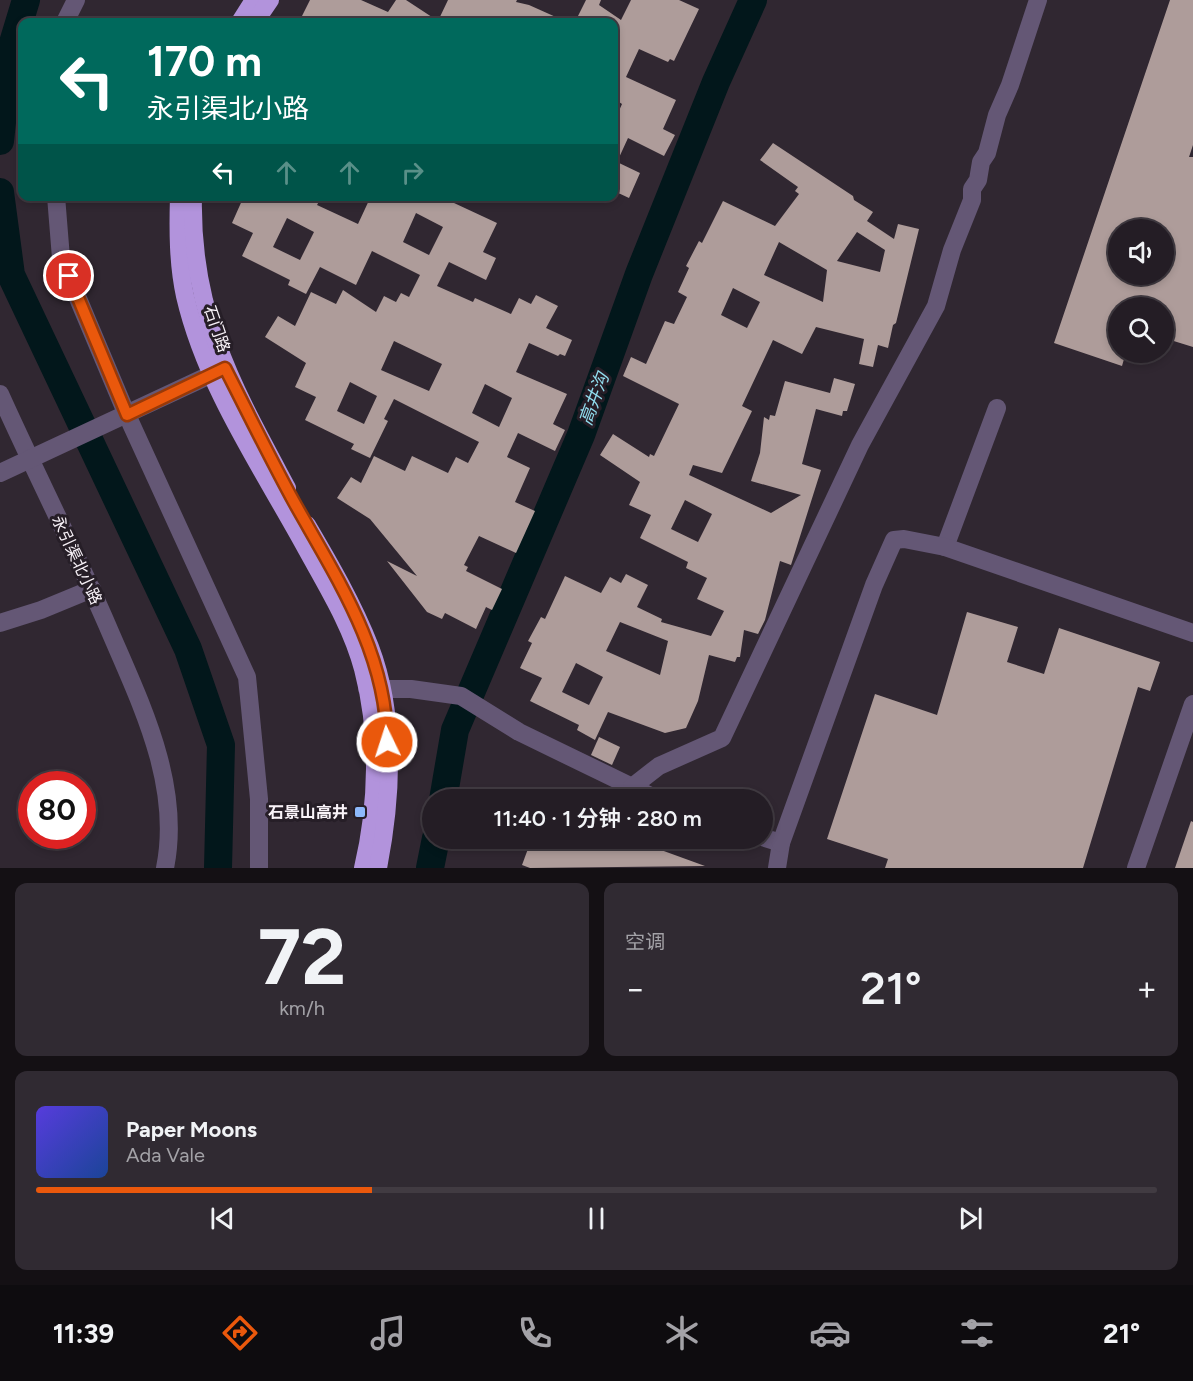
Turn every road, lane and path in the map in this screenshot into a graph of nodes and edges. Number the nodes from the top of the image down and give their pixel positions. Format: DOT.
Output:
graph roads {
  1 [pos="76,0"];
  2 [pos="254,0"];
  3 [pos="270,0"];
  4 [pos="1038,0"];
  5 [pos="67,18"];
  6 [pos="243,18"];
  7 [pos="258,18"];
  8 [pos="56,201"];
  9 [pos="179,201"];
  10 [pos="193,201"];
  11 [pos="218,371"];
  12 [pos="0,394"];
  13 [pos="997,408"];
  14 [pos="127,415"];
  15 [pos="36,457"];
  16 [pos="0,473"];
  17 [pos="945,547"];
  18 [pos="92,589"];
  19 [pos="0,622"];
  20 [pos="1193,633"];
  21 [pos="374,688"];
  22 [pos="1193,704"];
  23 [pos="632,787"];
  24 [pos="636,789"];
  25 [pos="773,840"];
  26 [pos="781,843"];
  27 [pos="165,868"];
  28 [pos="259,868"];
  29 [pos="363,868"];
  30 [pos="378,868"];
  31 [pos="777,868"];
  32 [pos="1136,868"];
  1 -- 5 [label="street"];
  2 -- 6 [label="highway"];
  3 -- 7 [label="highway"];
  4 -- 23 [label="street"];
  8 -- 14 [label="street"];
  9 -- 11 [label="highway, 石门路"];
  10 -- 11 [label="highway, 石门路"];
  11 -- 14 [label="street"];
  11 -- 21 [label="highway, 石门路"];
  12 -- 15 [label="street, 永引渠北小路"];
  13 -- 17 [label="street"];
  14 -- 15 [label="street"];
  14 -- 28 [label="street"];
  15 -- 16 [label="street"];
  15 -- 18 [label="street, 永引渠北小路"];
  17 -- 20 [label="street"];
  17 -- 26 [label="street"];
  18 -- 19 [label="street"];
  18 -- 27 [label="street, 永引渠北小路"];
  21 -- 23 [label="street"];
  21 -- 29 [label="highway, 石门路"];
  21 -- 30 [label="highway, 石门路"];
  22 -- 32 [label="street"];
  23 -- 24 [label="street"];
  25 -- 26 [label="street"];
  26 -- 31 [label="street"];
}
